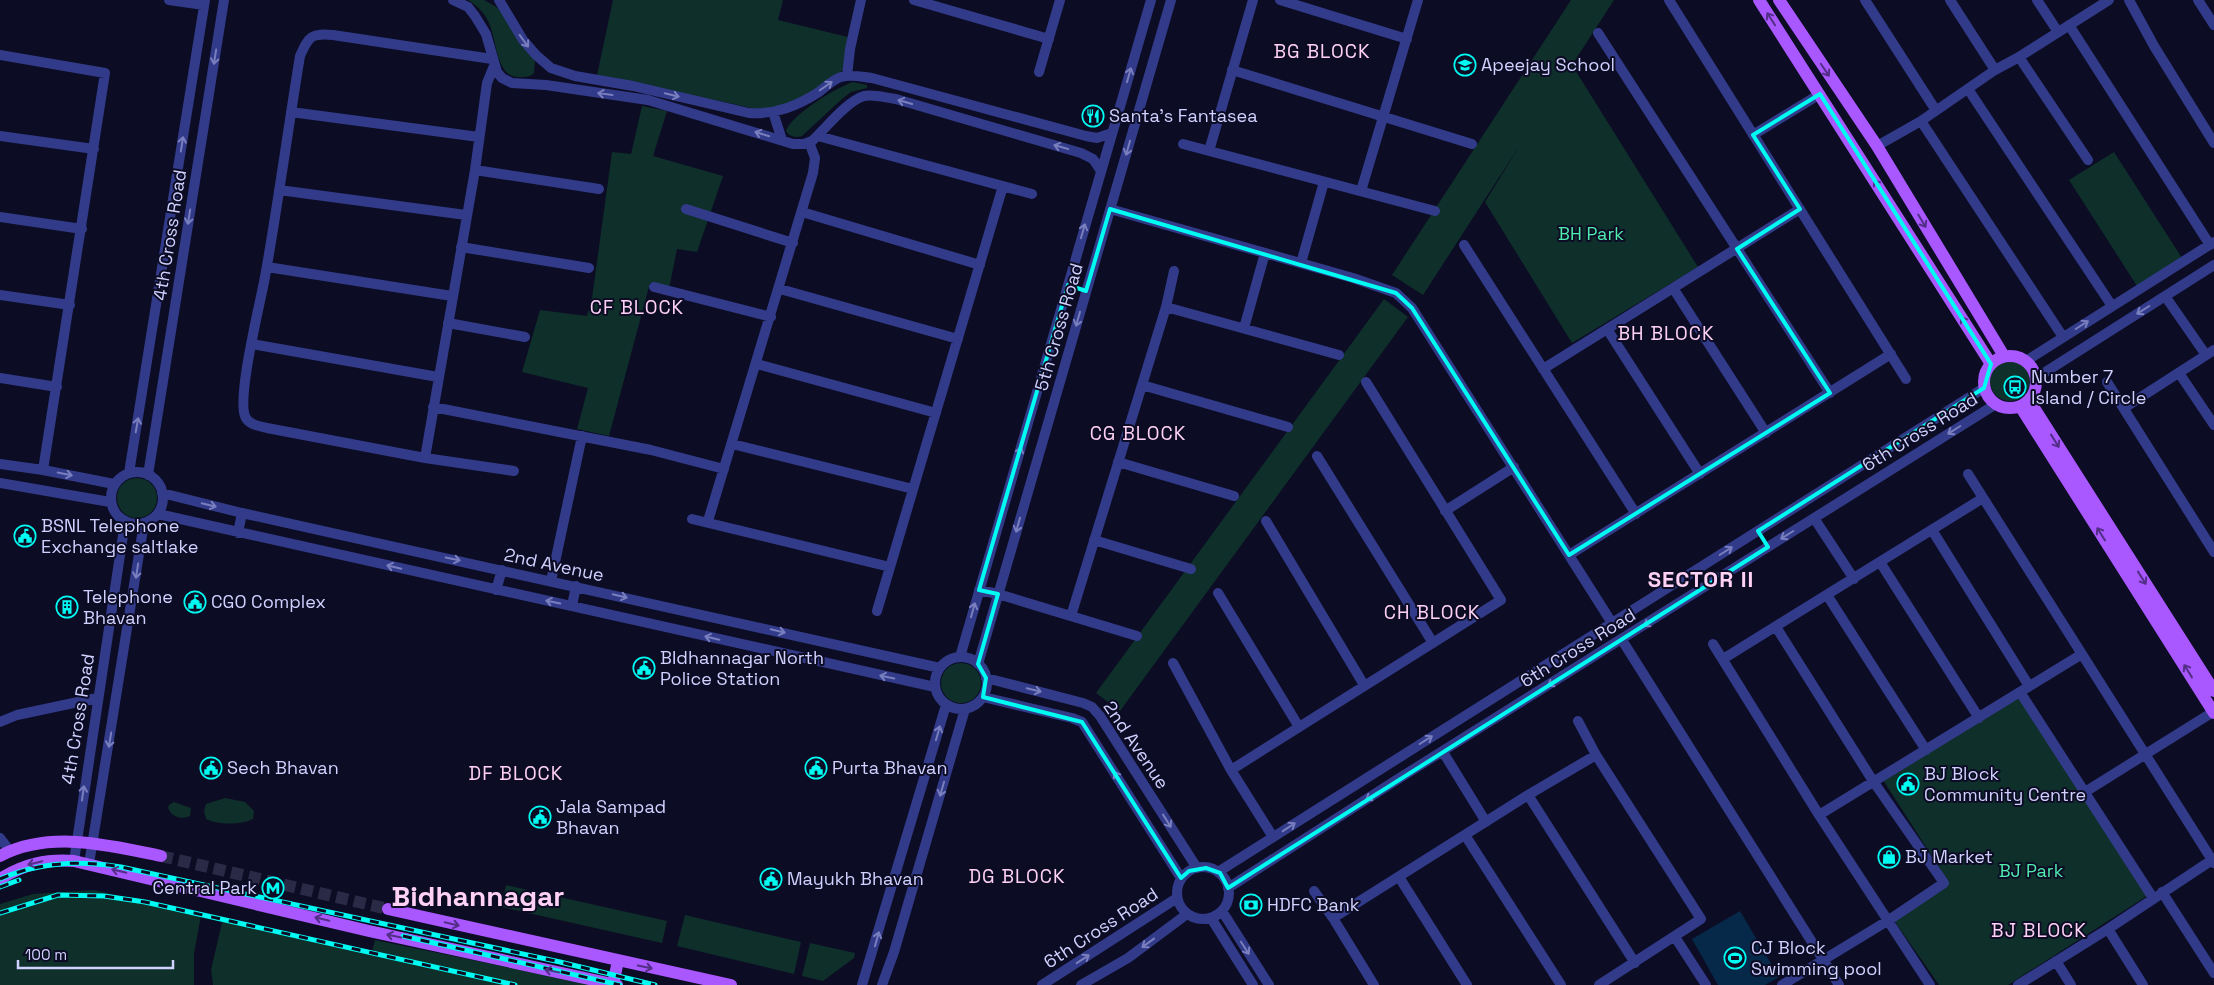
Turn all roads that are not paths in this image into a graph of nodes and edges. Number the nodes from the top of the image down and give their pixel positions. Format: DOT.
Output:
graph roads {
  1 [pos="169,0"];
  2 [pos="224,0"];
  3 [pos="455,0"];
  4 [pos="499,0"];
  5 [pos="914,0"];
  6 [pos="1060,0"];
  7 [pos="1150,0"];
  8 [pos="1171,0"];
  9 [pos="1253,0"];
  10 [pos="1280,0"];
  11 [pos="1418,0"];
  12 [pos="1669,0"];
  13 [pos="1759,0"];
  14 [pos="1779,0"];
  15 [pos="1864,0"];
  16 [pos="1950,0"];
  17 [pos="2038,0"];
  18 [pos="2109,0"];
  19 [pos="2129,0"];
  20 [pos="2198,0"];
  21 [pos="859,1"];
  22 [pos="204,3"];
  23 [pos="2069,25"];
  24 [pos="2214,25"];
  25 [pos="2058,32"];
  26 [pos="1598,33"];
  27 [pos="1049,40"];
  28 [pos="1407,40"];
  29 [pos="1805,40"];
  30 [pos="1790,49"];
  31 [pos="0,55"];
  32 [pos="2019,57"];
  33 [pos="493,63"];
  34 [pos="551,68"];
  35 [pos="1232,70"];
  36 [pos="1994,70"];
  37 [pos="1039,72"];
  38 [pos="847,76"];
  39 [pos="872,78"];
  40 [pos="546,85"];
  41 [pos="1968,88"];
  42 [pos="1820,94"];
  43 [pos="872,96"];
  44 [pos="1935,109"];
  45 [pos="990,111"];
  46 [pos="291,112"];
  47 [pos="774,112"];
  48 [pos="1384,118"];
  49 [pos="1921,121"];
  50 [pos="986,125"];
  51 [pos="1112,133"];
  52 [pos="1753,135"];
  53 [pos="0,136"];
  54 [pos="479,137"];
  55 [pos="813,139"];
  56 [pos="782,140"];
  57 [pos="2214,143"];
  58 [pos="1183,144"];
  59 [pos="1472,144"];
  60 [pos="1877,146"];
  61 [pos="94,149"];
  62 [pos="1209,151"];
  63 [pos="2088,160"];
  64 [pos="475,170"];
  65 [pos="1101,171"];
  66 [pos="1324,182"];
  67 [pos="1003,186"];
  68 [pos="600,189"];
  69 [pos="279,190"];
  70 [pos="1361,192"];
  71 [pos="1032,194"];
  72 [pos="686,208"];
  73 [pos="1110,209"];
  74 [pos="1800,209"];
  75 [pos="1435,211"];
  76 [pos="802,212"];
  77 [pos="466,215"];
  78 [pos="0,217"];
  79 [pos="82,229"];
  80 [pos="793,243"];
  81 [pos="2212,244"];
  82 [pos="1464,245"];
  83 [pos="460,247"];
  84 [pos="1737,248"];
  85 [pos="1265,253"];
  86 [pos="1302,263"];
  87 [pos="980,265"];
  88 [pos="2214,266"];
  89 [pos="266,267"];
  90 [pos="589,268"];
  91 [pos="1174,271"];
  92 [pos="1068,285"];
  93 [pos="654,287"];
  94 [pos="780,288"];
  95 [pos="1673,288"];
  96 [pos="1086,291"];
  97 [pos="0,295"];
  98 [pos="452,296"];
  99 [pos="2165,296"];
  100 [pos="70,305"];
  101 [pos="2112,306"];
  102 [pos="1166,307"];
  103 [pos="771,317"];
  104 [pos="448,324"];
  105 [pos="1244,328"];
  106 [pos="1607,329"];
  107 [pos="524,337"];
  108 [pos="2063,338"];
  109 [pos="958,339"];
  110 [pos="252,344"];
  111 [pos="2210,353"];
  112 [pos="1891,354"];
  113 [pos="1339,355"];
  114 [pos="2004,356"];
  115 [pos="2026,361"];
  116 [pos="757,364"];
  117 [pos="1991,364"];
  118 [pos="1543,369"];
  119 [pos="2179,373"];
  120 [pos="438,377"];
  121 [pos="0,378"];
  122 [pos="2036,378"];
  123 [pos="1906,379"];
  124 [pos="144,380"];
  125 [pos="1366,382"];
  126 [pos="2107,382"];
  127 [pos="163,383"];
  128 [pos="1142,385"];
  129 [pos="57,387"];
  130 [pos="1984,388"];
  131 [pos="1830,393"];
  132 [pos="2025,403"];
  133 [pos="1996,404"];
  134 [pos="433,407"];
  135 [pos="2124,408"];
  136 [pos="936,413"];
  137 [pos="2214,425"];
  138 [pos="1288,427"];
  139 [pos="1766,433"];
  140 [pos="582,436"];
  141 [pos="732,444"];
  142 [pos="1317,456"];
  143 [pos="424,458"];
  144 [pos="1118,462"];
  145 [pos="0,464"];
  146 [pos="1514,467"];
  147 [pos="724,469"];
  148 [pos="43,470"];
  149 [pos="514,471"];
  150 [pos="129,473"];
  151 [pos="1700,474"];
  152 [pos="1968,474"];
  153 [pos="148,475"];
  154 [pos="0,483"];
  155 [pos="114,484"];
  156 [pos="913,489"];
  157 [pos="162,493"];
  158 [pos="1234,496"];
  159 [pos="1983,498"];
  160 [pos="110,502"];
  161 [pos="1445,511"];
  162 [pos="242,513"];
  163 [pos="158,514"];
  164 [pos="1636,514"];
  165 [pos="1814,518"];
  166 [pos="692,519"];
  167 [pos="708,521"];
  168 [pos="1266,521"];
  169 [pos="125,522"];
  170 [pos="144,523"];
  171 [pos="1932,530"];
  172 [pos="1758,531"];
  173 [pos="238,532"];
  174 [pos="1094,540"];
  175 [pos="1768,547"];
  176 [pos="2214,552"];
  177 [pos="1569,555"];
  178 [pos="1880,562"];
  179 [pos="890,566"];
  180 [pos="502,570"];
  181 [pos="1191,570"];
  182 [pos="1854,578"];
  183 [pos="551,581"];
  184 [pos="576,586"];
  185 [pos="496,590"];
  186 [pos="979,590"];
  187 [pos="1218,592"];
  188 [pos="998,594"];
  189 [pos="1655,596"];
  190 [pos="1827,596"];
  191 [pos="572,606"];
  192 [pos="877,611"];
  193 [pos="1666,612"];
  194 [pos="1071,616"];
  195 [pos="1612,623"];
  196 [pos="1776,627"];
  197 [pos="1137,636"];
  198 [pos="1622,640"];
  199 [pos="1433,643"];
  200 [pos="1713,644"];
  201 [pos="1566,652"];
  202 [pos="2082,654"];
  203 [pos="960,657"];
  204 [pos="1723,659"];
  205 [pos="978,664"];
  206 [pos="1173,664"];
  207 [pos="940,668"];
  208 [pos="1576,669"];
  209 [pos="986,678"];
  210 [pos="1364,685"];
  211 [pos="935,687"];
  212 [pos="2024,689"];
  213 [pos="2214,691"];
  214 [pos="983,697"];
  215 [pos="97,698"];
  216 [pos="946,705"];
  217 [pos="965,709"];
  218 [pos="1473,711"];
  219 [pos="2214,712"];
  220 [pos="1979,718"];
  221 [pos="1578,721"];
  222 [pos="0,722"];
  223 [pos="1299,727"];
  224 [pos="1484,727"];
  225 [pos="1926,750"];
  226 [pos="1443,752"];
  227 [pos="2145,754"];
  228 [pos="1596,755"];
  229 [pos="1388,763"];
  230 [pos="1231,770"];
  231 [pos="1398,779"];
  232 [pos="1873,781"];
  233 [pos="2085,792"];
  234 [pos="1528,795"];
  235 [pos="1819,815"];
  236 [pos="1486,822"];
  237 [pos="1465,835"];
  238 [pos="1273,837"];
  239 [pos="0,838"];
  240 [pos="75,842"];
  241 [pos="93,844"];
  242 [pos="5,853"];
  243 [pos="161,856"];
  244 [pos="74,861"];
  245 [pos="2213,861"];
  246 [pos="89,864"];
  247 [pos="1196,868"];
  248 [pos="1218,872"];
  249 [pos="1399,877"];
  250 [pos="1181,878"];
  251 [pos="0,879"];
  252 [pos="1228,888"];
  253 [pos="1314,891"];
  254 [pos="2157,895"];
  255 [pos="1177,898"];
  256 [pos="388,909"];
  257 [pos="1222,911"];
  258 [pos="1188,914"];
  259 [pos="1211,918"];
  260 [pos="1333,918"];
  261 [pos="1889,920"];
  262 [pos="2108,929"];
  263 [pos="1675,937"];
  264 [pos="1823,960"];
  265 [pos="618,961"];
  266 [pos="2056,961"];
  267 [pos="1635,963"];
  268 [pos="2214,973"];
  269 [pos="1606,983"];
  270 [pos="615,985"];
  271 [pos="731,985"];
  272 [pos="862,985"];
  273 [pos="882,985"];
  274 [pos="1042,985"];
  275 [pos="1081,985"];
  276 [pos="1253,985"];
  277 [pos="1269,985"];
  278 [pos="1374,985"];
  279 [pos="1467,985"];
  280 [pos="1561,985"];
  281 [pos="1706,985"];
  282 [pos="1782,985"];
  283 [pos="1839,985"];
  284 [pos="1930,985"];
  285 [pos="2018,985"];
  286 [pos="2071,985"];
  287 [pos="2143,985"];
  1 -- 22 [label="street"];
  2 -- 127 [label="street, 4th Cross Road, one-way"];
  3 -- 33 [label="street"];
  4 -- 34 [label="street, one-way"];
  5 -- 27 [label="street"];
  6 -- 27 [label="street"];
  51 -- 7 [label="street, 5th Cross Road, one-way"];
  8 -- 73 [label="street, 5th Cross Road, one-way"];
  9 -- 35 [label="street"];
  10 -- 28 [label="street"];
  11 -- 28 [label="street"];
  12 -- 52 [label="street"];
  30 -- 13 [label="main road, one-way"];
  14 -- 29 [label="main road"];
  15 -- 44 [label="street"];
  16 -- 36 [label="street"];
  17 -- 25 [label="street"];
  18 -- 23 [label="street"];
  19 -- 57 [label="street"];
  20 -- 24 [label="street"];
  21 -- 38 [label="street"];
  124 -- 22 [label="street, 4th Cross Road, one-way"];
  23 -- 25 [label="street"];
  23 -- 81 [label="street"];
  25 -- 32 [label="street"];
  26 -- 84 [label="street"];
  27 -- 37 [label="street"];
  28 -- 48 [label="street"];
  29 -- 30 [label="main road"];
  29 -- 60 [label="main road, one-way"];
  30 -- 42 [label="main road"];
  31 -- 61 [label="street"];
  32 -- 36 [label="street"];
  32 -- 63 [label="street"];
  33 -- 40 [label="street"];
  33 -- 46 [label="street"];
  33 -- 54 [label="street"];
  34 -- 40 [label="street"];
  34 -- 47 [label="street, one-way"];
  35 -- 48 [label="street"];
  35 -- 62 [label="street"];
  36 -- 41 [label="street"];
  38 -- 39 [label="street"];
  47 -- 38 [label="street, one-way"];
  39 -- 43 [label="street"];
  39 -- 45 [label="street"];
  56 -- 40 [label="street, one-way"];
  41 -- 44 [label="street"];
  41 -- 101 [label="street"];
  42 -- 52 [label="street"];
  117 -- 42 [label="main road, one-way"];
  50 -- 43 [label="street, one-way"];
  43 -- 55 [label="street"];
  44 -- 49 [label="street"];
  45 -- 50 [label="street"];
  45 -- 51 [label="street"];
  46 -- 54 [label="street"];
  46 -- 69 [label="street"];
  47 -- 56 [label="street"];
  48 -- 59 [label="street"];
  48 -- 70 [label="street"];
  49 -- 60 [label="street"];
  49 -- 108 [label="street"];
  65 -- 50 [label="street, one-way"];
  51 -- 65 [label="street, 5th Cross Road"];
  52 -- 74 [label="street"];
  53 -- 61 [label="street"];
  54 -- 64 [label="street"];
  55 -- 56 [label="street"];
  55 -- 67 [label="street"];
  55 -- 76 [label="street"];
  58 -- 62 [label="street"];
  60 -- 114 [label="main road, one-way"];
  61 -- 79 [label="street"];
  62 -- 66 [label="street"];
  64 -- 68 [label="street"];
  64 -- 77 [label="street"];
  92 -- 65 [label="street, 5th Cross Road, one-way"];
  66 -- 70 [label="street"];
  66 -- 86 [label="street"];
  67 -- 71 [label="street"];
  67 -- 87 [label="street"];
  69 -- 77 [label="street"];
  69 -- 89 [label="street"];
  70 -- 75 [label="street"];
  72 -- 80 [label="street"];
  73 -- 85 [label="street"];
  73 -- 96 [label="street, 5th Cross Road"];
  74 -- 84 [label="street"];
  74 -- 112 [label="street"];
  76 -- 80 [label="street"];
  76 -- 87 [label="street"];
  77 -- 83 [label="street"];
  78 -- 79 [label="street"];
  79 -- 100 [label="street"];
  80 -- 94 [label="street"];
  81 -- 101 [label="street"];
  82 -- 118 [label="street"];
  83 -- 90 [label="street"];
  83 -- 98 [label="street"];
  84 -- 95 [label="street"];
  84 -- 131 [label="street"];
  85 -- 86 [label="street"];
  85 -- 105 [label="street"];
  86 -- 146 [label="street"];
  87 -- 109 [label="street"];
  88 -- 99 [label="street"];
  89 -- 98 [label="street"];
  89 -- 110 [label="street"];
  91 -- 102 [label="street"];
  92 -- 96 [label="street"];
  186 -- 92 [label="street, 5th Cross Road, one-way"];
  93 -- 103 [label="street"];
  94 -- 103 [label="street"];
  94 -- 109 [label="street"];
  95 -- 106 [label="street"];
  95 -- 139 [label="street"];
  96 -- 188 [label="street, 5th Cross Road, one-way"];
  97 -- 100 [label="street"];
  98 -- 104 [label="street"];
  99 -- 111 [label="street"];
  99 -- 122 [label="street, one-way"];
  100 -- 129 [label="street"];
  108 -- 101 [label="street, one-way"];
  102 -- 105 [label="street"];
  102 -- 128 [label="street"];
  103 -- 116 [label="street"];
  104 -- 107 [label="street"];
  104 -- 120 [label="street"];
  105 -- 113 [label="street"];
  106 -- 118 [label="street"];
  106 -- 151 [label="street"];
  108 -- 115 [label="street"];
  109 -- 136 [label="street"];
  110 -- 120 [label="street"];
  110 -- 143 [label="street"];
  111 -- 119 [label="street"];
  112 -- 123 [label="street"];
  112 -- 131 [label="street"];
  114 -- 115 [label="main road"];
  114 -- 117 [label="main road"];
  115 -- 122 [label="main road"];
  116 -- 136 [label="street"];
  116 -- 141 [label="street"];
  117 -- 130 [label="main road"];
  118 -- 164 [label="street"];
  119 -- 135 [label="street"];
  119 -- 137 [label="street"];
  120 -- 134 [label="street"];
  121 -- 129 [label="street"];
  122 -- 132 [label="main road"];
  124 -- 127 [label="street"];
  150 -- 124 [label="street, 4th Cross Road, one-way"];
  125 -- 161 [label="street"];
  126 -- 135 [label="street"];
  127 -- 153 [label="street, 4th Cross Road"];
  128 -- 138 [label="street"];
  128 -- 144 [label="street"];
  129 -- 148 [label="street"];
  130 -- 133 [label="main road"];
  130 -- 172 [label="street, 6th Cross Road"];
  131 -- 139 [label="street"];
  132 -- 133 [label="main road"];
  132 -- 213 [label="main road, one-way"];
  219 -- 132 [label="main road, one-way"];
  133 -- 165 [label="street, 6th Cross Road, one-way"];
  134 -- 140 [label="street"];
  134 -- 143 [label="street"];
  135 -- 176 [label="street"];
  136 -- 156 [label="street"];
  139 -- 151 [label="street"];
  140 -- 147 [label="street"];
  140 -- 183 [label="street"];
  141 -- 147 [label="street"];
  141 -- 156 [label="street"];
  142 -- 199 [label="street"];
  143 -- 149 [label="street"];
  144 -- 158 [label="street"];
  144 -- 174 [label="street"];
  145 -- 148 [label="street"];
  146 -- 161 [label="street"];
  146 -- 177 [label="street"];
  147 -- 167 [label="street"];
  148 -- 155 [label="street, one-way"];
  150 -- 153 [label="street"];
  150 -- 155 [label="street"];
  151 -- 164 [label="street"];
  152 -- 159 [label="street"];
  153 -- 157 [label="street"];
  154 -- 160 [label="street"];
  155 -- 160 [label="street"];
  156 -- 179 [label="street"];
  157 -- 162 [label="street, 2nd Avenue, one-way"];
  157 -- 163 [label="street"];
  159 -- 171 [label="street"];
  159 -- 202 [label="street"];
  160 -- 169 [label="street"];
  161 -- 199 [label="street"];
  162 -- 173 [label="street"];
  162 -- 180 [label="street, 2nd Avenue, one-way"];
  163 -- 170 [label="street"];
  163 -- 173 [label="street, 2nd Avenue"];
  164 -- 177 [label="street"];
  165 -- 175 [label="street, 6th Cross Road, one-way"];
  165 -- 182 [label="street"];
  166 -- 167 [label="street"];
  167 -- 179 [label="street"];
  168 -- 210 [label="street"];
  169 -- 170 [label="street"];
  169 -- 215 [label="street, 4th Cross Road"];
  170 -- 241 [label="street, one-way"];
  171 -- 178 [label="street"];
  171 -- 212 [label="street"];
  172 -- 175 [label="street"];
  189 -- 172 [label="street, 6th Cross Road, one-way"];
  185 -- 173 [label="street, 2nd Avenue, one-way"];
  174 -- 181 [label="street"];
  174 -- 194 [label="street"];
  175 -- 193 [label="street, 6th Cross Road"];
  177 -- 195 [label="street"];
  178 -- 182 [label="street"];
  178 -- 220 [label="street"];
  179 -- 192 [label="street"];
  180 -- 183 [label="street, 2nd Avenue"];
  180 -- 185 [label="street"];
  182 -- 190 [label="street"];
  183 -- 184 [label="street, 2nd Avenue"];
  184 -- 191 [label="street"];
  184 -- 207 [label="street, 2nd Avenue, one-way"];
  191 -- 185 [label="street, 2nd Avenue, one-way"];
  186 -- 188 [label="street"];
  203 -- 186 [label="street, 5th Cross Road, one-way"];
  187 -- 223 [label="street"];
  188 -- 194 [label="street"];
  188 -- 205 [label="street, 5th Cross Road"];
  189 -- 193 [label="street"];
  189 -- 195 [label="street, 6th Cross Road"];
  190 -- 196 [label="street"];
  190 -- 225 [label="street"];
  211 -- 191 [label="street, 2nd Avenue, one-way"];
  193 -- 198 [label="street, 6th Cross Road, one-way"];
  194 -- 197 [label="street"];
  195 -- 201 [label="street, 6th Cross Road"];
  196 -- 204 [label="street"];
  196 -- 232 [label="street"];
  198 -- 208 [label="street, 6th Cross Road"];
  198 -- 264 [label="street"];
  199 -- 210 [label="street"];
  200 -- 204 [label="street"];
  201 -- 208 [label="street"];
  201 -- 218 [label="street, 6th Cross Road"];
  202 -- 212 [label="street"];
  202 -- 227 [label="street"];
  203 -- 205 [label="street"];
  203 -- 207 [label="street"];
  204 -- 235 [label="street"];
  205 -- 209 [label="street"];
  206 -- 230 [label="street"];
  207 -- 211 [label="street"];
  208 -- 224 [label="street, 6th Cross Road, one-way"];
  209 -- 214 [label="street"];
  209 -- 247 [label="street, 2nd Avenue, one-way"];
  210 -- 223 [label="street"];
  211 -- 216 [label="street"];
  212 -- 220 [label="street"];
  212 -- 233 [label="street"];
  214 -- 217 [label="street"];
  250 -- 214 [label="street, 2nd Avenue, one-way"];
  215 -- 222 [label="street"];
  240 -- 215 [label="street, 4th Cross Road, one-way"];
  216 -- 217 [label="street"];
  272 -- 216 [label="street, one-way"];
  217 -- 273 [label="street, one-way"];
  218 -- 224 [label="street"];
  229 -- 218 [label="street, 6th Cross Road, one-way"];
  219 -- 227 [label="street"];
  220 -- 225 [label="street"];
  221 -- 228 [label="street"];
  223 -- 230 [label="street"];
  224 -- 226 [label="street, 6th Cross Road"];
  225 -- 232 [label="street"];
  226 -- 231 [label="street, 6th Cross Road"];
  226 -- 236 [label="street"];
  227 -- 233 [label="street"];
  227 -- 245 [label="street"];
  228 -- 234 [label="street"];
  228 -- 263 [label="street"];
  229 -- 231 [label="street"];
  238 -- 229 [label="street, 6th Cross Road, one-way"];
  230 -- 238 [label="street"];
  231 -- 252 [label="street, 6th Cross Road, one-way"];
  232 -- 235 [label="street"];
  232 -- 261 [label="street"];
  233 -- 254 [label="street"];
  234 -- 236 [label="street"];
  234 -- 267 [label="street"];
  235 -- 261 [label="street"];
  236 -- 237 [label="street"];
  237 -- 249 [label="street"];
  237 -- 280 [label="street"];
  238 -- 248 [label="street, 6th Cross Road"];
  239 -- 242 [label="street"];
  240 -- 241 [label="main road"];
  240 -- 242 [label="main road"];
  240 -- 244 [label="street, 4th Cross Road"];
  241 -- 243 [label="main road"];
  241 -- 246 [label="street"];
  244 -- 246 [label="main road"];
  244 -- 251 [label="main road, one-way"];
  245 -- 254 [label="street"];
  270 -- 246 [label="main road, one-way"];
  247 -- 248 [label="street"];
  247 -- 250 [label="street"];
  248 -- 252 [label="street"];
  249 -- 260 [label="street"];
  249 -- 279 [label="street"];
  250 -- 255 [label="street"];
  252 -- 257 [label="street"];
  253 -- 260 [label="street"];
  254 -- 262 [label="street"];
  254 -- 268 [label="street"];
  255 -- 258 [label="street"];
  274 -- 255 [label="street, 6th Cross Road, one-way"];
  256 -- 265 [label="main road, one-way"];
  257 -- 259 [label="street"];
  257 -- 277 [label="street, one-way"];
  258 -- 259 [label="street"];
  258 -- 275 [label="street, one-way"];
  259 -- 276 [label="street"];
  260 -- 278 [label="street"];
  261 -- 264 [label="street"];
  261 -- 284 [label="street"];
  262 -- 266 [label="street"];
  262 -- 287 [label="street"];
  263 -- 267 [label="street"];
  263 -- 281 [label="street"];
  264 -- 282 [label="street"];
  264 -- 283 [label="street"];
  265 -- 270 [label="main road"];
  265 -- 271 [label="main road, one-way"];
  266 -- 285 [label="street"];
  266 -- 286 [label="street"];
  267 -- 269 [label="street"];
}
